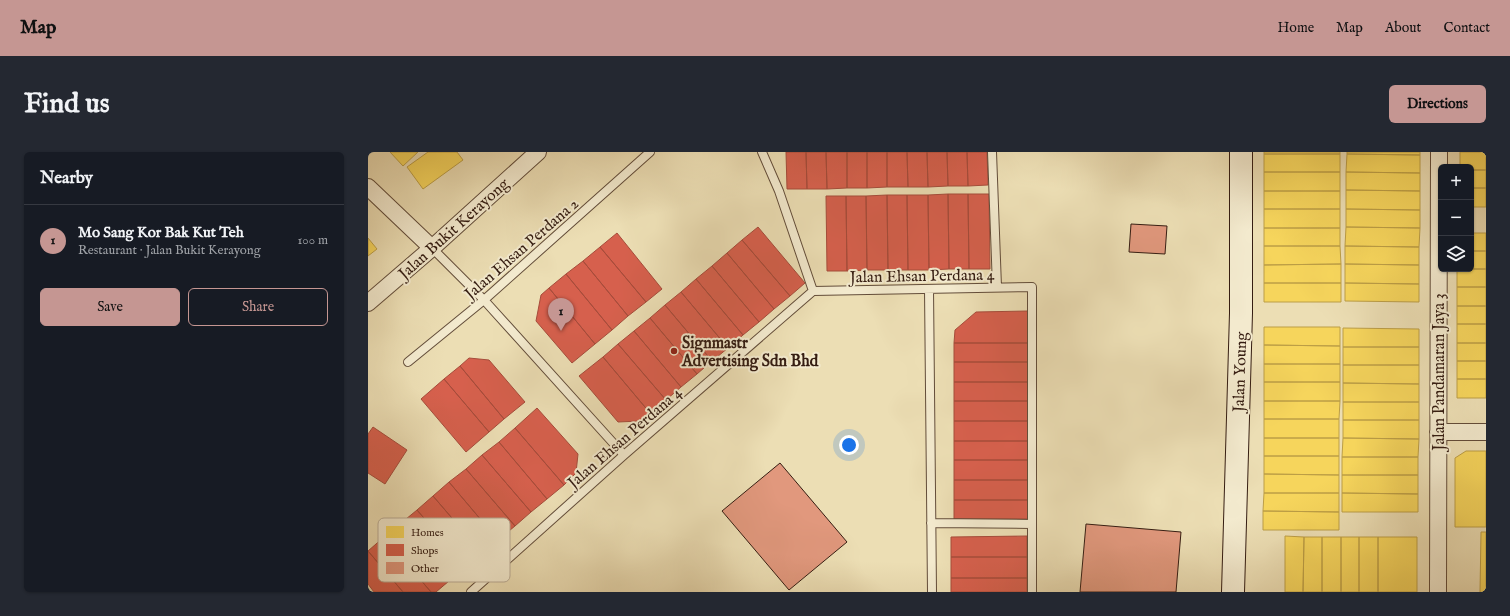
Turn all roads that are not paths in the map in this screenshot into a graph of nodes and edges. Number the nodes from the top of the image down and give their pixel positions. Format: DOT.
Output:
graph roads {
  1 [pos="538,152"];
  2 [pos="650,152"];
  3 [pos="762,152"];
  4 [pos="992,152"];
  5 [pos="1240,152"];
  6 [pos="1439,152"];
  7 [pos="368,187"];
  8 [pos="432,248"];
  9 [pos="997,287"];
  10 [pos="929,289"];
  11 [pos="813,291"];
  12 [pos="484,300"];
  13 [pos="368,303"];
  14 [pos="408,362"];
  15 [pos="1438,432"];
  16 [pos="1486,432"];
  17 [pos="624,455"];
  18 [pos="931,523"];
  19 [pos="1032,524"];
  20 [pos="510,557"];
  21 [pos="482,582"];
  22 [pos="471,592"];
  23 [pos="932,592"];
  24 [pos="1032,592"];
  25 [pos="1233,592"];
  26 [pos="1438,592"];
  1 -- 8 [label="street, Jalan Bukit Kerayong"];
  2 -- 12 [label="lane, Jalan Ehsan Perdana 2"];
  3 -- 11 [label="lane"];
  4 -- 9 [label="lane"];
  5 -- 25 [label="main road, Jalan Young"];
  6 -- 15 [label="street, Jalan Pandamaran Jaya 3"];
  7 -- 8 [label="street"];
  8 -- 12 [label="lane"];
  8 -- 13 [label="street, Jalan Bukit Kerayong"];
  9 -- 10 [label="lane, Jalan Ehsan Perdana 4"];
  9 -- 19 [label="lane, Jalan Ehsan Perdana 4"];
  10 -- 11 [label="lane, Jalan Ehsan Perdana 4"];
  10 -- 18 [label="lane"];
  11 -- 17 [label="lane, Jalan Ehsan Perdana 4"];
  12 -- 14 [label="lane, Jalan Ehsan Perdana 2"];
  12 -- 17 [label="lane"];
  15 -- 16 [label="street"];
  15 -- 26 [label="street, Jalan Pandamaran Jaya 3"];
  17 -- 20 [label="lane, Jalan Ehsan Perdana 4"];
  18 -- 19 [label="lane"];
  18 -- 23 [label="lane"];
  19 -- 24 [label="lane"];
  21 -- 22 [label="lane, Jalan Ehsan Perdana 4"];
}
